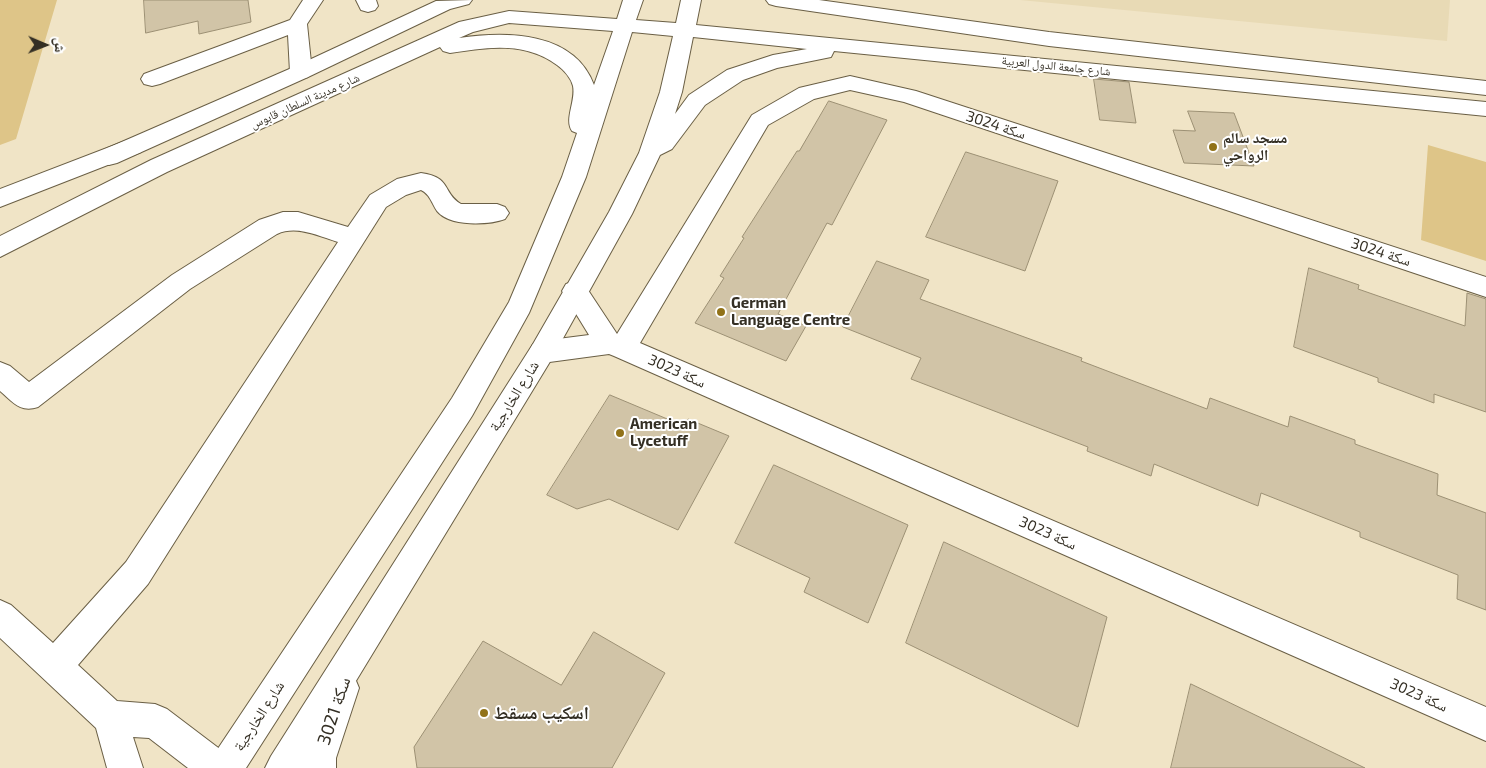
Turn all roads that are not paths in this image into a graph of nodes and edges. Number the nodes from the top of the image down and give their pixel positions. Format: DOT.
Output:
graph roads {
  1 [pos="313,0"];
  2 [pos="633,0"];
  3 [pos="691,0"];
  4 [pos="776,0"];
  5 [pos="453,2"];
  6 [pos="823,3"];
  7 [pos="297,24"];
  8 [pos="626,25"];
  9 [pos="685,30"];
  10 [pos="858,47"];
  11 [pos="420,50"];
  12 [pos="302,72"];
  13 [pos="152,79"];
  14 [pos="1486,88"];
  15 [pos="1486,108"];
  16 [pos="134,146"];
  17 [pos="650,153"];
  18 [pos="574,177"];
  19 [pos="0,198"];
  20 [pos="0,206"];
  21 [pos="497,213"];
  22 [pos="354,238"];
  23 [pos="0,248"];
  24 [pos="1486,287"];
  25 [pos="575,292"];
  26 [pos="616,345"];
  27 [pos="542,352"];
  28 [pos="0,374"];
  29 [pos="0,616"];
  30 [pos="353,655"];
  31 [pos="55,666"];
  32 [pos="110,718"];
  33 [pos="1486,724"];
  34 [pos="125,768"];
  35 [pos="217,768"];
  36 [pos="225,768"];
  37 [pos="283,768"];
  38 [pos="318,768"];
  1 -- 7 [label="main road"];
  2 -- 8 [label="main road, شارع الخارجية"];
  3 -- 9 [label="main road, شارع الخارجية"];
  4 -- 6 [label="main road, شارع جامعة الدول العربية"];
  5 -- 12 [label="main road, شارع مدينة السلطان قابوس"];
  6 -- 14 [label="main road, شارع جامعة الدول العربية"];
  7 -- 12 [label="main road"];
  7 -- 13 [label="main road"];
  8 -- 9 [label="main road, شارع جامعة الدول العربية"];
  8 -- 11 [label="main road, شارع مدينة السلطان قابوس"];
  8 -- 18 [label="main road, شارع الخارجية"];
  9 -- 10 [label="main road, شارع جامعة الدول العربية"];
  9 -- 17 [label="main road, شارع الخارجية"];
  10 -- 15 [label="main road, شارع جامعة الدول العربية"];
  10 -- 17 [label="main road"];
  11 -- 18 [label="main road"];
  11 -- 23 [label="main road, شارع مدينة السلطان قابوس"];
  12 -- 16 [label="main road, شارع مدينة السلطان قابوس"];
  16 -- 19 [label="main road"];
  16 -- 20 [label="main road, شارع مدينة السلطان قابوس"];
  17 -- 25 [label="main road, شارع الخارجية"];
  18 -- 36 [label="main road, شارع الخارجية"];
  21 -- 22 [label="main road"];
  22 -- 28 [label="main road"];
  22 -- 31 [label="main road"];
  24 -- 26 [label="main road, سكة 3024"];
  25 -- 26 [label="main road"];
  25 -- 27 [label="main road, شارع الخارجية"];
  26 -- 27 [label="main road"];
  26 -- 33 [label="main road, سكة 3023"];
  27 -- 30 [label="main road, شارع الخارجية"];
  29 -- 31 [label="main road"];
  30 -- 37 [label="main road, شارع الخارجية"];
  30 -- 38 [label="main road, سكة 3021"];
  31 -- 32 [label="main road"];
  32 -- 34 [label="main road"];
  32 -- 35 [label="main road"];
}
